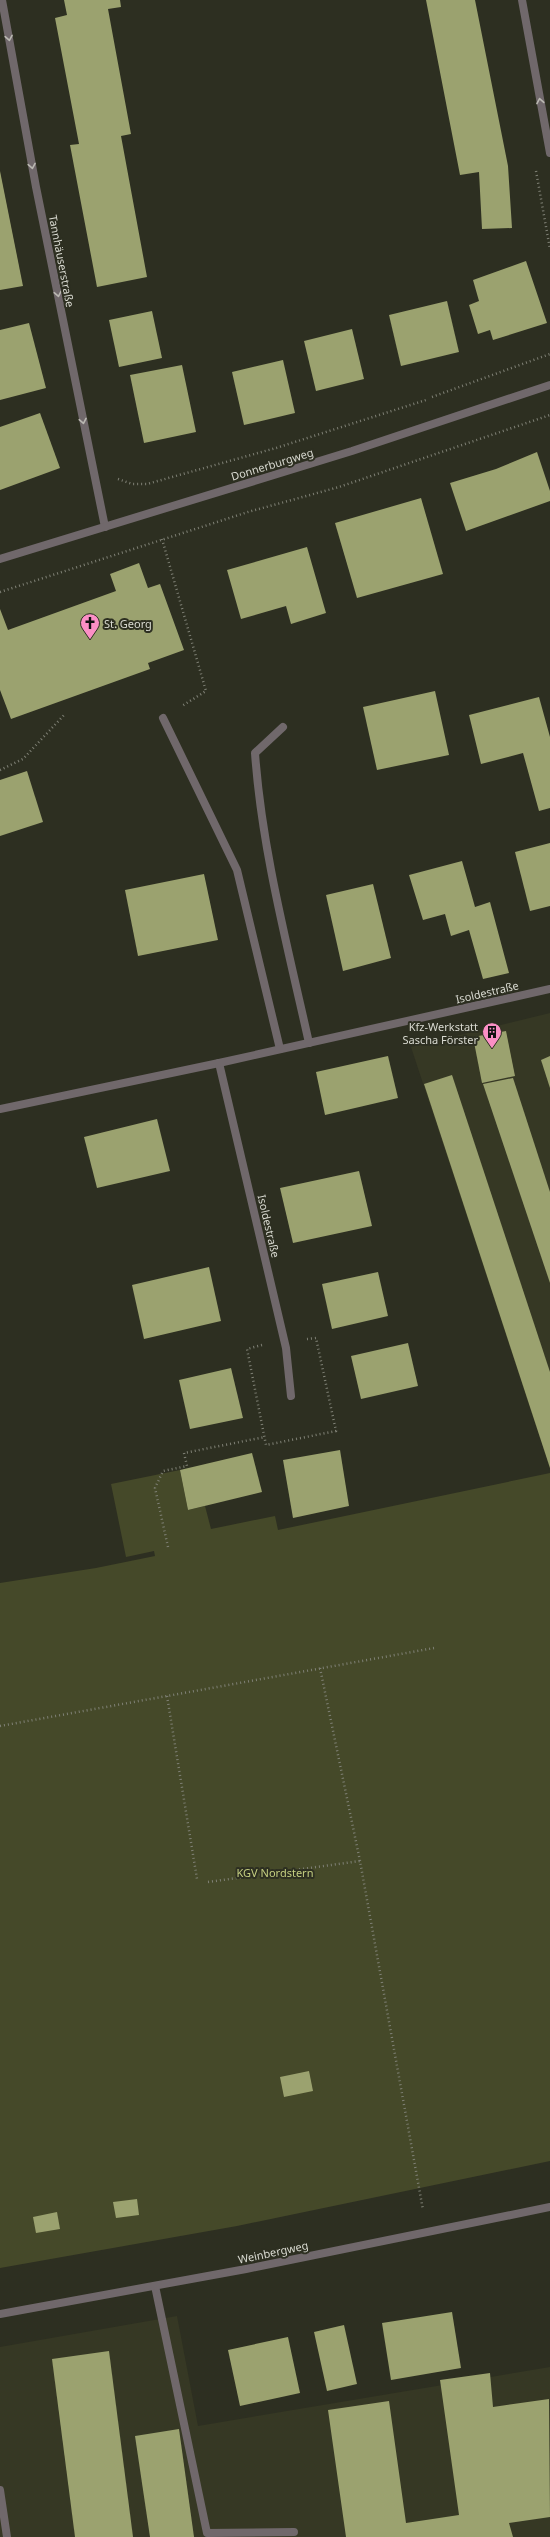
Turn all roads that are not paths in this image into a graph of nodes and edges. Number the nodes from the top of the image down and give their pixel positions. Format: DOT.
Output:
graph roads {
  1 [pos="2,0"];
  2 [pos="522,0"];
  3 [pos="550,153"];
  4 [pos="550,385"];
  5 [pos="105,526"];
  6 [pos="0,559"];
  7 [pos="163,718"];
  8 [pos="283,727"];
  9 [pos="550,989"];
  10 [pos="309,1043"];
  11 [pos="280,1049"];
  12 [pos="219,1064"];
  13 [pos="0,1109"];
  14 [pos="291,1396"];
  15 [pos="550,2207"];
  16 [pos="156,2286"];
  17 [pos="0,2314"];
  18 [pos="0,2490"];
  19 [pos="294,2532"];
  20 [pos="7,2537"];
  1 -- 5 [label="street, Tannhäuserstraße, one-way"];
  3 -- 2 [label="street, one-way"];
  4 -- 5 [label="street, Donnerburgweg"];
  5 -- 6 [label="street, Donnerburgweg"];
  7 -- 11 [label="street"];
  8 -- 10 [label="street"];
  9 -- 10 [label="street, Isoldestraße"];
  10 -- 11 [label="street, Isoldestraße"];
  11 -- 12 [label="street, Isoldestraße"];
  12 -- 13 [label="street, Isoldestraße"];
  12 -- 14 [label="street, Isoldestraße"];
  15 -- 16 [label="street, Weinbergweg"];
  16 -- 17 [label="street, Weinbergweg"];
  16 -- 19 [label="street"];
  18 -- 20 [label="street"];
}
